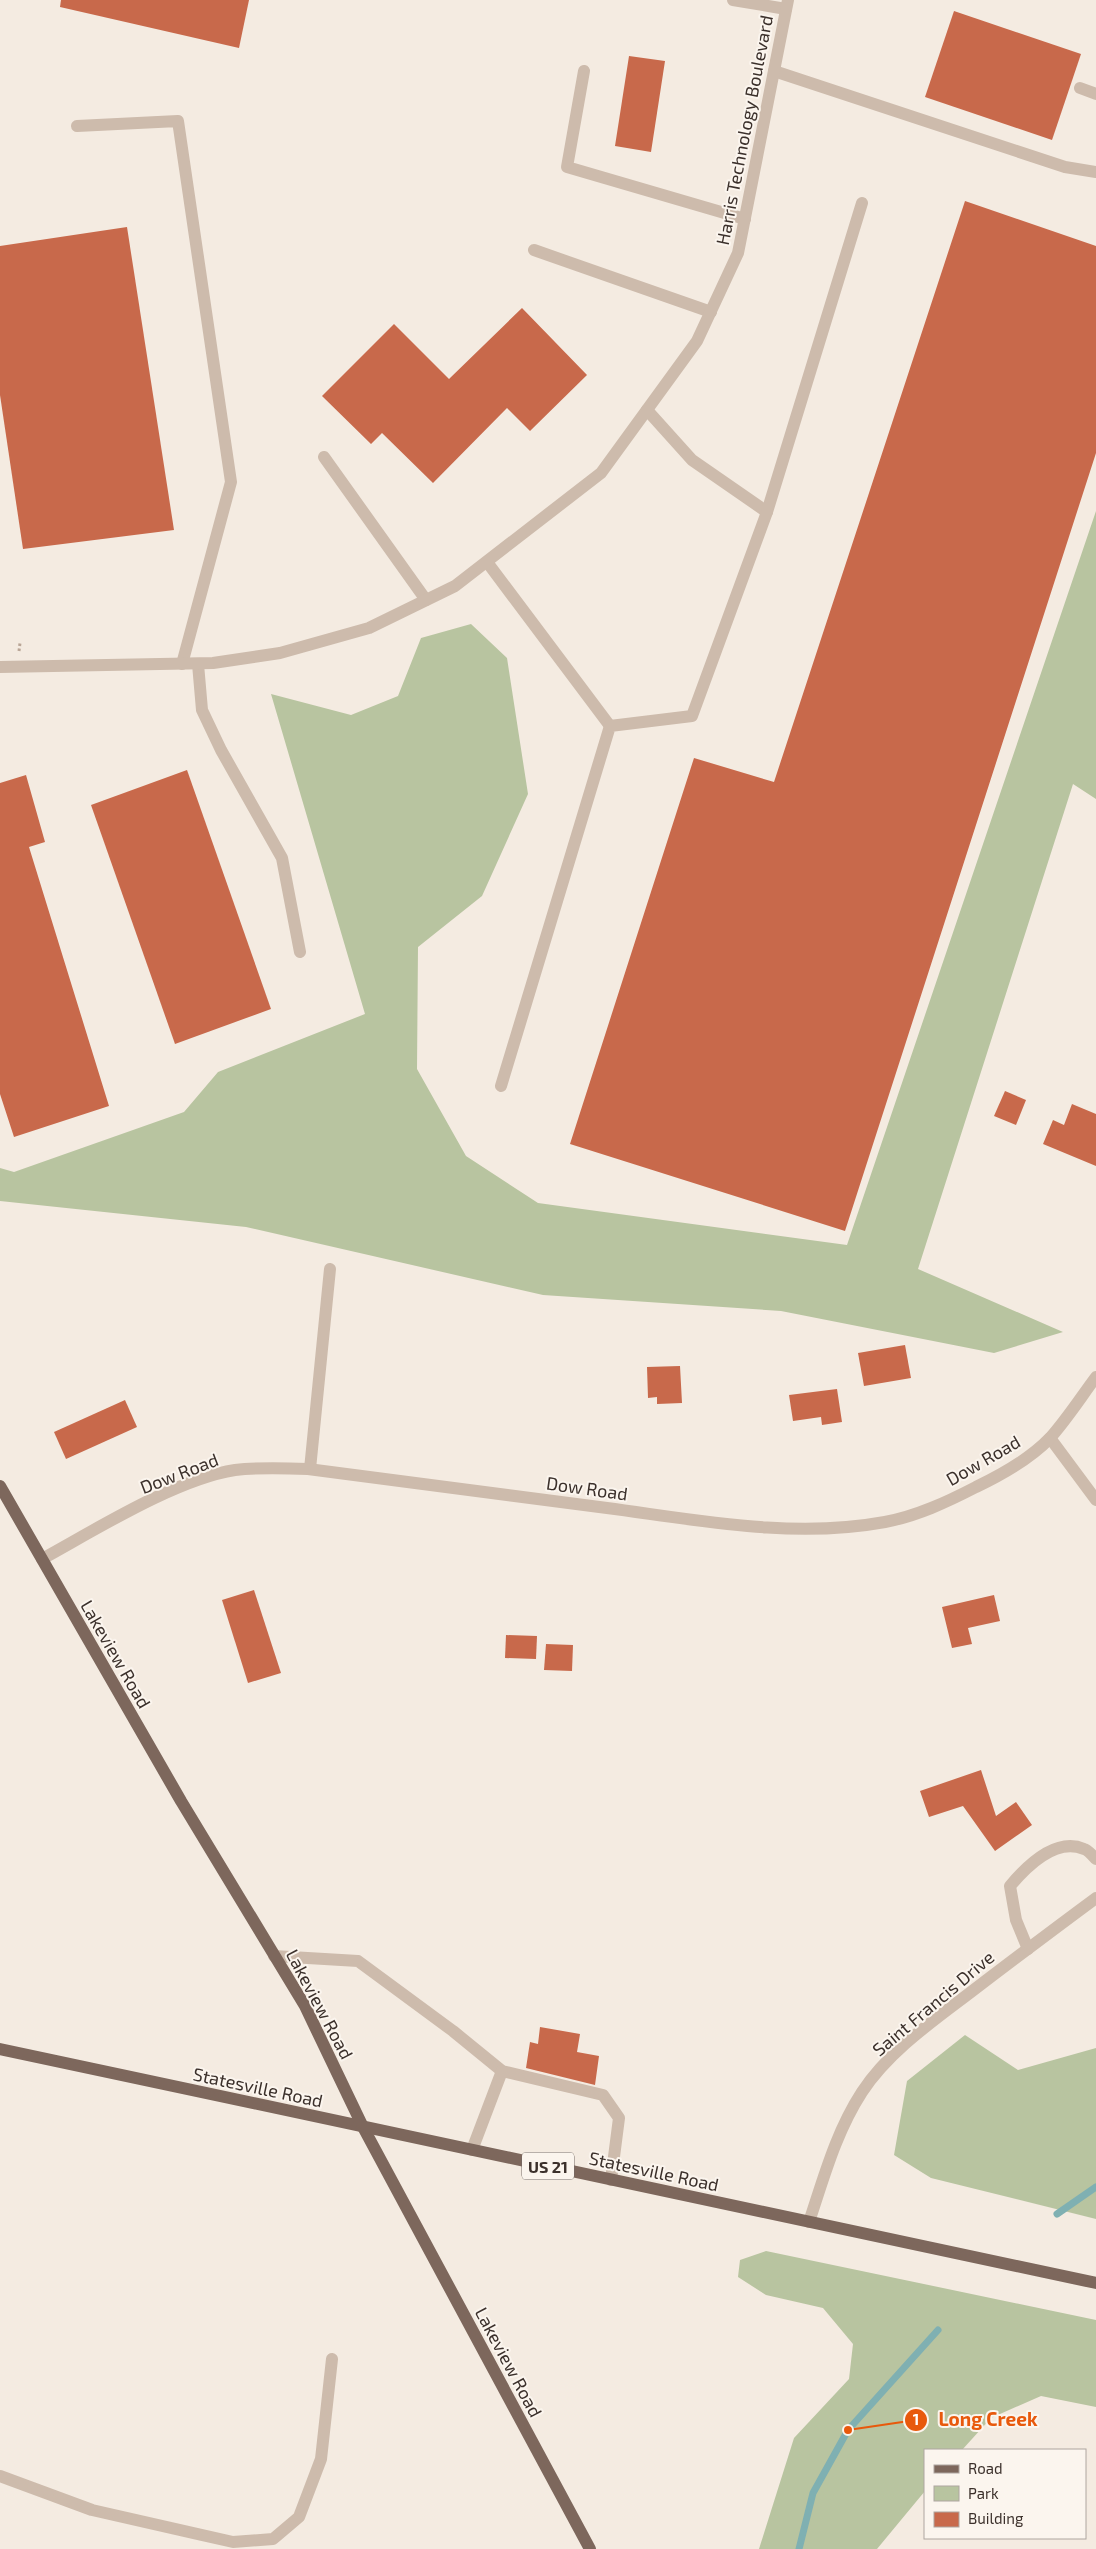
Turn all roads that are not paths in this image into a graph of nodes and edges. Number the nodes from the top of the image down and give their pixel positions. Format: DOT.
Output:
graph roads {
  1 [pos="733,0"];
  2 [pos="787,5"];
  3 [pos="584,71"];
  4 [pos="774,71"];
  5 [pos="1080,88"];
  6 [pos="1096,94"];
  7 [pos="77,126"];
  8 [pos="1096,172"];
  9 [pos="862,203"];
  10 [pos="745,219"];
  11 [pos="534,250"];
  12 [pos="711,312"];
  13 [pos="647,410"];
  14 [pos="324,457"];
  15 [pos="767,512"];
  16 [pos="487,562"];
  17 [pos="426,600"];
  18 [pos="182,664"];
  19 [pos="198,664"];
  20 [pos="0,667"];
  21 [pos="610,726"];
  22 [pos="300,952"];
  23 [pos="502,1086"];
  24 [pos="330,1269"];
  25 [pos="1096,1377"];
  26 [pos="1050,1438"];
  27 [pos="310,1469"];
  28 [pos="0,1486"];
  29 [pos="1096,1500"];
  30 [pos="42,1559"];
  31 [pos="1096,1859"];
  32 [pos="1096,1898"];
  33 [pos="1028,1949"];
  34 [pos="274,1956"];
  35 [pos="0,2049"];
  36 [pos="502,2071"];
  37 [pos="363,2127"];
  38 [pos="472,2150"];
  39 [pos="611,2180"];
  40 [pos="809,2222"];
  41 [pos="1096,2283"];
  42 [pos="332,2359"];
  43 [pos="0,2476"];
  44 [pos="590,2549"];
  1 -- 2 [label="street"];
  2 -- 4 [label="street, Harris Technology Boulevard"];
  3 -- 10 [label="street"];
  4 -- 8 [label="street"];
  4 -- 10 [label="street, Harris Technology Boulevard"];
  5 -- 6 [label="street"];
  7 -- 18 [label="street"];
  9 -- 15 [label="street"];
  10 -- 12 [label="street, Harris Technology Boulevard"];
  11 -- 12 [label="street"];
  12 -- 13 [label="street, Harris Technology Boulevard"];
  13 -- 15 [label="street"];
  13 -- 16 [label="street, Harris Technology Boulevard"];
  14 -- 17 [label="street"];
  15 -- 21 [label="street"];
  16 -- 17 [label="street, Harris Technology Boulevard"];
  16 -- 21 [label="street"];
  17 -- 19 [label="street, Harris Technology Boulevard"];
  18 -- 19 [label="street, Harris Technology Boulevard"];
  18 -- 20 [label="street, Harris Technology Boulevard"];
  19 -- 22 [label="street"];
  21 -- 23 [label="street"];
  24 -- 27 [label="street"];
  25 -- 26 [label="street, Dow Road"];
  26 -- 27 [label="street, Dow Road"];
  26 -- 29 [label="street"];
  27 -- 30 [label="street, Dow Road"];
  28 -- 30 [label="main road, Lakeview Road"];
  30 -- 34 [label="main road, Lakeview Road"];
  31 -- 33 [label="street"];
  32 -- 33 [label="street, Saint Francis Drive"];
  33 -- 40 [label="street, Saint Francis Drive"];
  34 -- 36 [label="street"];
  34 -- 37 [label="main road, Lakeview Road"];
  35 -- 37 [label="main road, Statesville Road / US 21"];
  36 -- 38 [label="street"];
  36 -- 39 [label="street"];
  37 -- 38 [label="main road, Statesville Road / US 21"];
  37 -- 44 [label="main road, Lakeview Road"];
  38 -- 39 [label="main road, Statesville Road / US 21"];
  39 -- 40 [label="main road, Statesville Road / US 21"];
  40 -- 41 [label="main road, Statesville Road / US 21"];
  42 -- 43 [label="street"];
}
